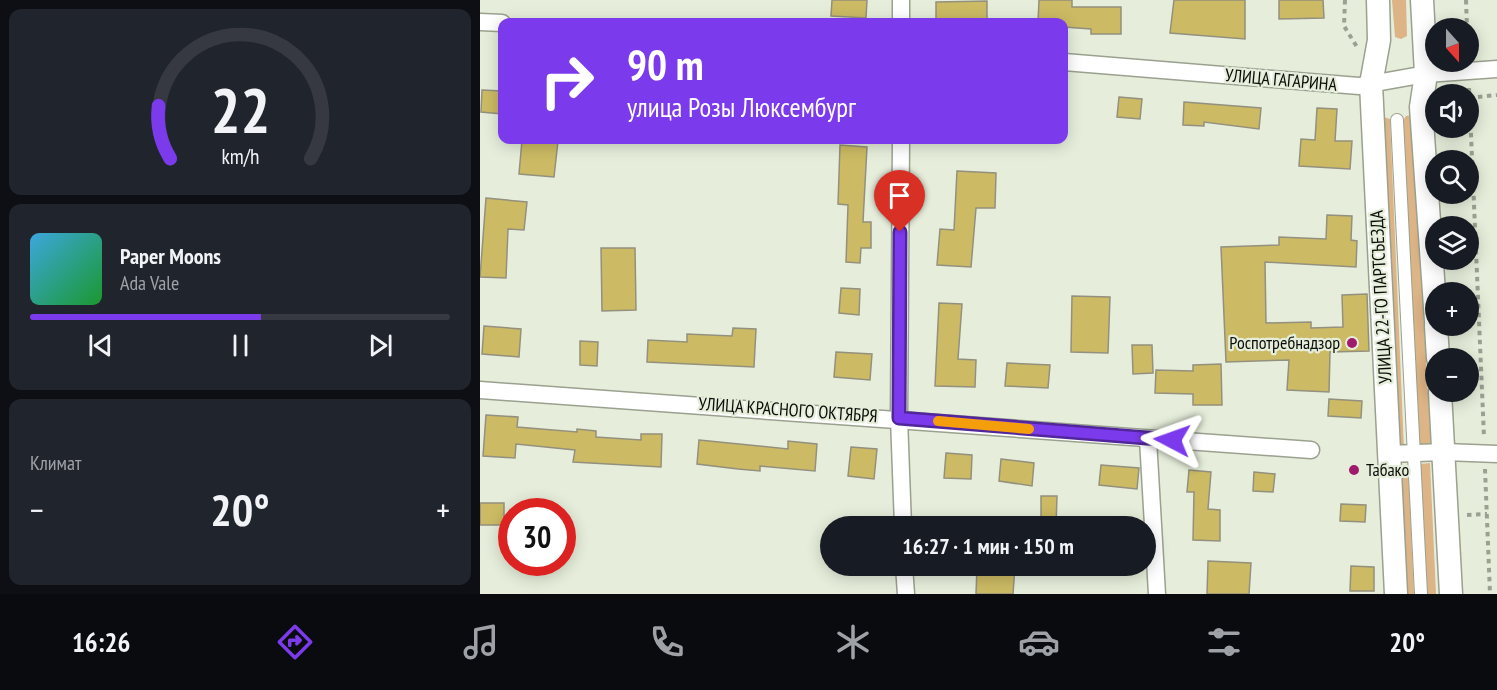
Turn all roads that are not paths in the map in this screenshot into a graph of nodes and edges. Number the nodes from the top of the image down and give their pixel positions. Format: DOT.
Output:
graph roads {
  1 [pos="901,0"];
  2 [pos="1378,0"];
  3 [pos="1422,0"];
  4 [pos="901,18"];
  5 [pos="480,22"];
  6 [pos="498,23"];
  7 [pos="1068,62"];
  8 [pos="1497,69"];
  9 [pos="1426,74"];
  10 [pos="1371,84"];
  11 [pos="1397,120"];
  12 [pos="901,144"];
  13 [pos="1433,282"];
  14 [pos="480,390"];
  15 [pos="1441,402"];
  16 [pos="899,418"];
  17 [pos="1148,439"];
  18 [pos="1311,450"];
  19 [pos="1444,452"];
  20 [pos="1414,453"];
  21 [pos="1388,454"];
  22 [pos="1491,454"];
  23 [pos="903,516"];
  24 [pos="905,576"];
  25 [pos="906,594"];
  26 [pos="1157,594"];
  27 [pos="1396,594"];
  28 [pos="1421,594"];
  29 [pos="1451,594"];
  1 -- 4 [label="street"];
  2 -- 10 [label="main road, УЛИЦА 22-ГО ПАРТСЪЕЗДА"];
  3 -- 9 [label="main road"];
  5 -- 6 [label="street"];
  7 -- 10 [label="street, УЛИЦА ГАГАРИНА"];
  8 -- 9 [label="street, УЛИЦА ГАГАРИНА"];
  9 -- 10 [label="street, УЛИЦА ГАГАРИНА"];
  9 -- 13 [label="main road"];
  10 -- 21 [label="main road, УЛИЦА 22-ГО ПАРТСЪЕЗДА"];
  11 -- 20 [label="street"];
  12 -- 16 [label="street"];
  14 -- 16 [label="street, УЛИЦА КРАСНОГО ОКТЯБРЯ"];
  15 -- 19 [label="main road"];
  16 -- 17 [label="street, УЛИЦА КРАСНОГО ОКТЯБРЯ"];
  16 -- 23 [label="street"];
  17 -- 18 [label="street, УЛИЦА КРАСНОГО ОКТЯБРЯ"];
  17 -- 26 [label="street"];
  19 -- 20 [label="street"];
  19 -- 22 [label="street"];
  19 -- 29 [label="main road"];
  20 -- 21 [label="street"];
  20 -- 28 [label="street"];
  21 -- 27 [label="main road, УЛИЦА 22-ГО ПАРТСЪЕЗДА"];
  24 -- 25 [label="street"];
}
